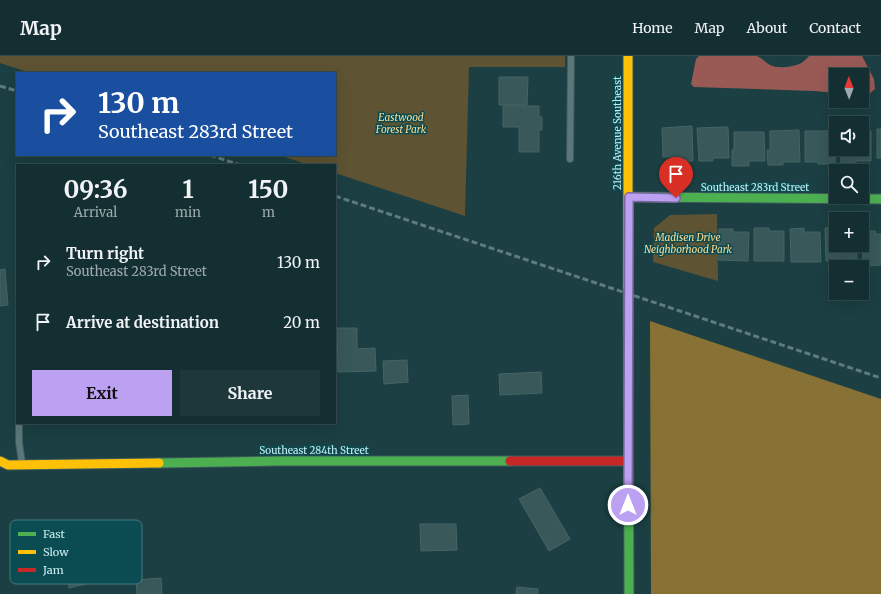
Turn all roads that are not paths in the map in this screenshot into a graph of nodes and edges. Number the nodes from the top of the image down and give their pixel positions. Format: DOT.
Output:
graph roads {
  1 [pos="571,56"];
  2 [pos="628,56"];
  3 [pos="570,159"];
  4 [pos="629,197"];
  5 [pos="881,199"];
  6 [pos="19,424"];
  7 [pos="628,460"];
  8 [pos="0,461"];
  9 [pos="22,464"];
  10 [pos="629,594"];
  1 -- 3 [label="lane"];
  2 -- 4 [label="street, 216th Avenue Southeast"];
  4 -- 5 [label="street, Southeast 283rd Street"];
  4 -- 7 [label="street, 216th Avenue Southeast"];
  6 -- 9 [label="lane"];
  7 -- 9 [label="street, Southeast 284th Street"];
  7 -- 10 [label="street, 216th Avenue Southeast"];
  8 -- 9 [label="street, Southeast 284th Street"];
}
